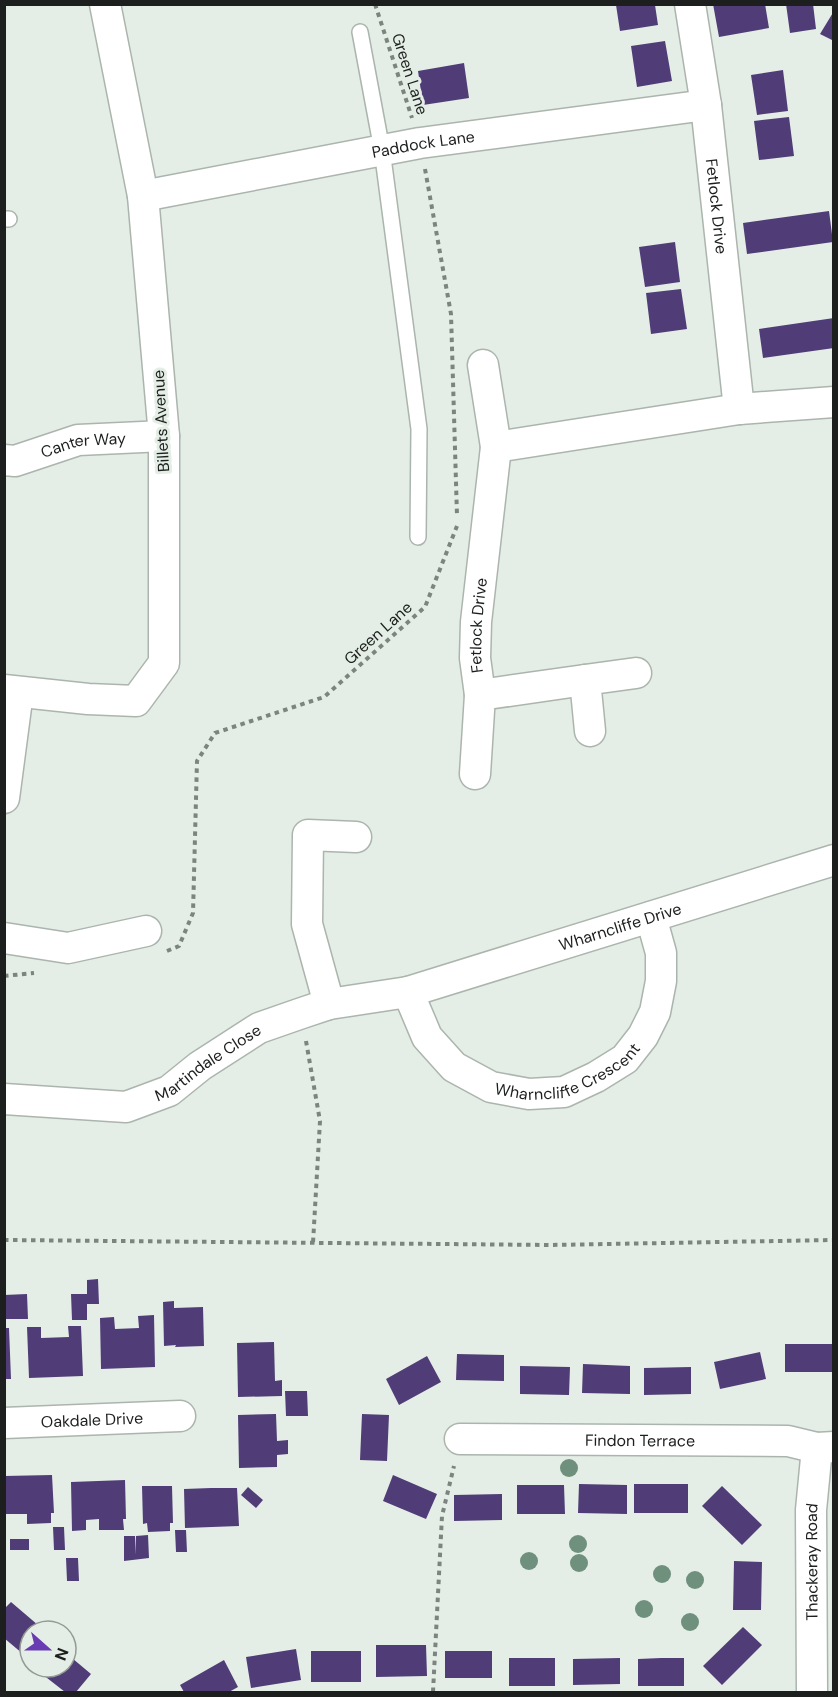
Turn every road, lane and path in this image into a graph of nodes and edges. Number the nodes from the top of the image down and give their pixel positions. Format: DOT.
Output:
graph roads {
  1 [pos="105,4"];
  2 [pos="375,4"];
  3 [pos="690,4"];
  4 [pos="360,32"];
  5 [pos="706,105"];
  6 [pos="420,143"];
  7 [pos="382,150"];
  8 [pos="143,196"];
  9 [pos="483,365"];
  10 [pos="834,402"];
  11 [pos="739,409"];
  12 [pos="164,436"];
  13 [pos="496,447"];
  14 [pos="4,460"];
  15 [pos="418,537"];
  16 [pos="636,673"];
  17 [pos="585,680"];
  18 [pos="11,691"];
  19 [pos="480,695"];
  20 [pos="590,731"];
  21 [pos="475,774"];
  22 [pos="4,798"];
  23 [pos="356,837"];
  24 [pos="834,860"];
  25 [pos="651,917"];
  26 [pos="4,938"];
  27 [pos="153,943"];
  28 [pos="38,973"];
  29 [pos="4,976"];
  30 [pos="408,992"];
  31 [pos="315,1009"];
  32 [pos="4,1099"];
  33 [pos="4,1240"];
  34 [pos="834,1240"];
  35 [pos="313,1243"];
  36 [pos="180,1416"];
  37 [pos="4,1423"];
  38 [pos="460,1439"];
  39 [pos="825,1448"];
  40 [pos="433,1692"];
  41 [pos="812,1692"];
  1 -- 8 [label="street, Billets Avenue"];
  2 -- 6 [label="path, Green Lane"];
  3 -- 5 [label="street, Fetlock Drive"];
  4 -- 7 [label="lane"];
  5 -- 6 [label="street, Paddock Lane"];
  5 -- 11 [label="street, Fetlock Drive"];
  6 -- 7 [label="street, Paddock Lane"];
  6 -- 27 [label="path, Green Lane"];
  7 -- 8 [label="street, Paddock Lane"];
  7 -- 15 [label="lane"];
  8 -- 12 [label="street, Billets Avenue"];
  9 -- 13 [label="street, Fetlock Drive"];
  10 -- 11 [label="street"];
  11 -- 13 [label="street"];
  12 -- 14 [label="street, Canter Way"];
  12 -- 18 [label="street, Billets Avenue"];
  13 -- 19 [label="street, Fetlock Drive"];
  16 -- 17 [label="street, Fetlock Drive"];
  17 -- 19 [label="street, Fetlock Drive"];
  17 -- 20 [label="street"];
  18 -- 22 [label="street"];
  19 -- 21 [label="street, Fetlock Drive"];
  23 -- 31 [label="street"];
  24 -- 25 [label="street, Wharncliffe Drive"];
  25 -- 30 [label="street, Wharncliffe Drive"];
  25 -- 30 [label="street, Wharncliffe Crescent"];
  26 -- 27 [label="street"];
  28 -- 29 [label="path"];
  30 -- 31 [label="street, Martindale Close"];
  31 -- 32 [label="street, Martindale Close"];
  31 -- 35 [label="path"];
  33 -- 35 [label="path"];
  34 -- 35 [label="path"];
  36 -- 37 [label="street, Oakdale Drive"];
  38 -- 39 [label="street, Findon Terrace"];
  38 -- 40 [label="path"];
  39 -- 41 [label="street, Thackeray Road"];
}
